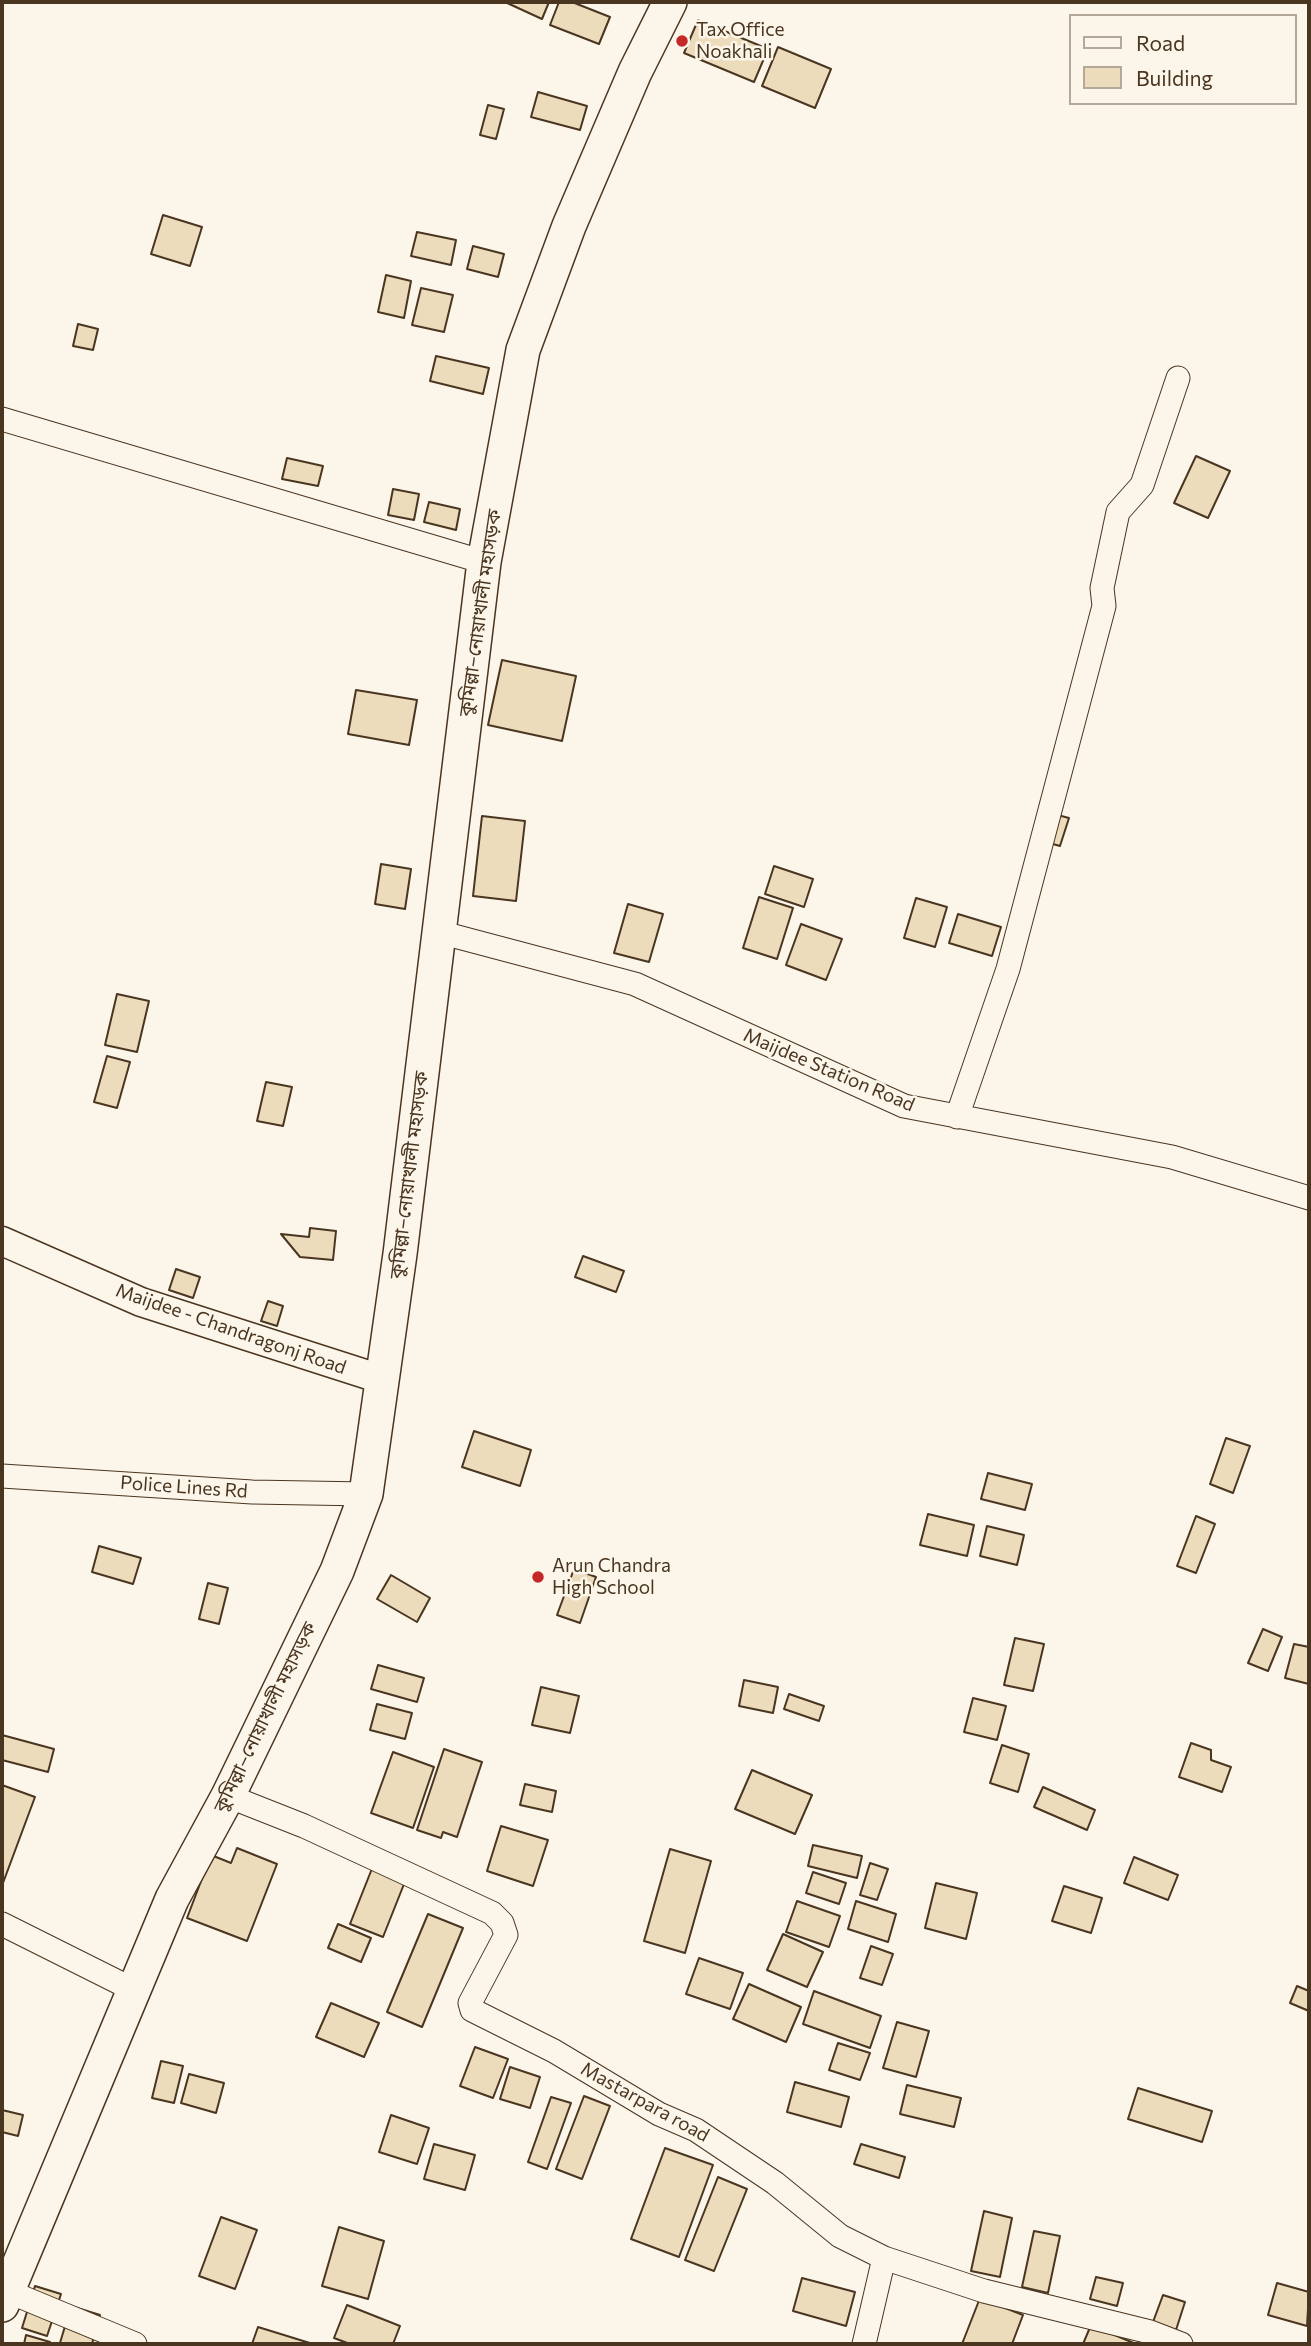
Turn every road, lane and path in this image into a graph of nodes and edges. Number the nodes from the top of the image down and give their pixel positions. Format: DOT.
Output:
graph roads {
  1 [pos="670,2"];
  2 [pos="1178,378"];
  3 [pos="2,419"];
  4 [pos="484,562"];
  5 [pos="439,932"];
  6 [pos="957,1117"];
  7 [pos="1309,1198"];
  8 [pos="2,1241"];
  9 [pos="384,1380"];
  10 [pos="2,1476"];
  11 [pos="366,1494"];
  12 [pos="228,1796"];
  13 [pos="2,1924"];
  14 [pos="134,1990"];
  15 [pos="884,2258"];
  16 [pos="5,2298"];
  17 [pos="135,2344"];
  18 [pos="864,2344"];
  19 [pos="1181,2344"];
  1 -- 4 [label="highway, কুমিল্লা–নোয়াখালী মহাসড়ক"];
  2 -- 6 [label="street"];
  3 -- 4 [label="street"];
  4 -- 5 [label="highway, কুমিল্লা–নোয়াখালী মহাসড়ক"];
  5 -- 6 [label="street, Maijdee Station Road"];
  5 -- 9 [label="highway, কুমিল্লা–নোয়াখালী মহাসড়ক"];
  6 -- 7 [label="street, Maijdee Station Road"];
  8 -- 9 [label="main road, Maijdee - Chandragonj Road"];
  9 -- 11 [label="highway, কুমিল্লা–নোয়াখালী মহাসড়ক"];
  10 -- 11 [label="street, Police Lines Rd"];
  11 -- 12 [label="highway, কুমিল্লা–নোয়াখালী মহাসড়ক"];
  12 -- 14 [label="highway, কুমিল্লা–নোয়াখালী মহাসড়ক"];
  12 -- 15 [label="street, Mastarpara road"];
  13 -- 14 [label="street"];
  14 -- 16 [label="highway, কুমিল্লা–নোয়াখালী মহাসড়ক"];
  15 -- 18 [label="street"];
  15 -- 19 [label="street, Mastarpara road"];
  16 -- 17 [label="street"];
}
